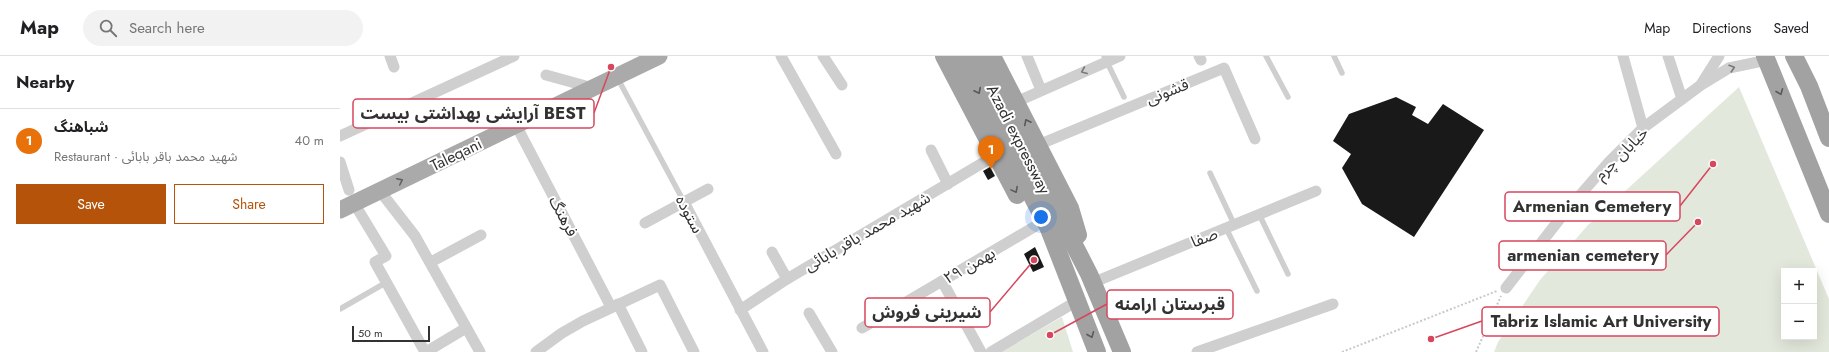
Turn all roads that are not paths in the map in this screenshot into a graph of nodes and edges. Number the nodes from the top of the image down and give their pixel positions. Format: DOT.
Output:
graph roads {
  1 [pos="514,56"];
  2 [pos="659,56"];
  3 [pos="781,56"];
  4 [pos="823,56"];
  5 [pos="944,56"];
  6 [pos="960,56"];
  7 [pos="977,56"];
  8 [pos="992,56"];
  9 [pos="1027,56"];
  10 [pos="1120,56"];
  11 [pos="1266,56"];
  12 [pos="1334,56"];
  13 [pos="1623,56"];
  14 [pos="1668,56"];
  15 [pos="1719,56"];
  16 [pos="1794,56"];
  17 [pos="1766,58"];
  18 [pos="1105,59"];
  19 [pos="1342,73"];
  20 [pos="546,75"];
  21 [pos="617,76"];
  22 [pos="842,85"];
  23 [pos="1701,85"];
  24 [pos="593,88"];
  25 [pos="1041,90"];
  26 [pos="1288,96"];
  27 [pos="1124,97"];
  28 [pos="1682,99"];
  29 [pos="1016,102"];
  30 [pos="516,125"];
  31 [pos="1644,128"];
  32 [pos="340,136"];
  33 [pos="1829,138"];
  34 [pos="1255,140"];
  35 [pos="1038,145"];
  36 [pos="931,150"];
  37 [pos="836,154"];
  38 [pos="996,155"];
  39 [pos="340,162"];
  40 [pos="1210,173"];
  41 [pos="948,184"];
  42 [pos="708,188"];
  43 [pos="380,191"];
  44 [pos="1316,191"];
  45 [pos="348,201"];
  46 [pos="684,202"];
  47 [pos="1259,214"];
  48 [pos="1829,214"];
  49 [pos="645,223"];
  50 [pos="1034,226"];
  51 [pos="1230,226"];
  52 [pos="481,236"];
  53 [pos="772,252"];
  54 [pos="431,262"];
  55 [pos="1288,274"];
  56 [pos="787,278"];
  57 [pos="1091,278"];
  58 [pos="942,281"];
  59 [pos="387,282"];
  60 [pos="1506,288"];
  61 [pos="1258,291"];
  62 [pos="1074,293"];
  63 [pos="1333,304"];
  64 [pos="615,306"];
  65 [pos="340,309"];
  66 [pos="740,310"];
  67 [pos="809,313"];
  68 [pos="466,328"];
  69 [pos="862,328"];
  70 [pos="540,351"];
  71 [pos="426,352"];
  72 [pos="480,352"];
  73 [pos="642,352"];
  74 [pos="694,352"];
  75 [pos="763,352"];
  76 [pos="832,352"];
  77 [pos="981,352"];
  78 [pos="991,352"];
  79 [pos="1097,352"];
  80 [pos="1122,352"];
  81 [pos="1197,352"];
  1 -- 32 [label="street"];
  2 -- 21 [label="main road, Taleqani"];
  3 -- 37 [label="street"];
  4 -- 22 [label="street"];
  5 -- 38 [label="highway"];
  6 -- 62 [label="highway, Azadi expressway, one-way"];
  7 -- 57 [label="highway, Azadi expressway"];
  8 -- 29 [label="highway"];
  9 -- 25 [label="street"];
  10 -- 18 [label="street"];
  11 -- 26 [label="lane"];
  12 -- 19 [label="lane"];
  13 -- 31 [label="street"];
  14 -- 28 [label="street"];
  15 -- 23 [label="street"];
  16 -- 33 [label="highway"];
  23 -- 17 [label="street, خیابان چرم, one-way"];
  17 -- 48 [label="highway, one-way"];
  18 -- 25 [label="street, one-way"];
  18 -- 27 [label="lane"];
  20 -- 24 [label="street"];
  21 -- 24 [label="main road, Taleqani"];
  21 -- 46 [label="lane, ستوده"];
  23 -- 28 [label="street, خیابان چرم"];
  24 -- 30 [label="main road, Taleqani"];
  25 -- 29 [label="street"];
  28 -- 31 [label="street, خیابان چرم"];
  35 -- 29 [label="highway, one-way"];
  43 -- 30 [label="main road, Taleqani, one-way"];
  30 -- 64 [label="street, فرهنگ"];
  31 -- 60 [label="street, خیابان چرم"];
  34 -- 35 [label="street, قشونی"];
  35 -- 57 [label="highway"];
  36 -- 41 [label="street"];
  38 -- 41 [label="street, شهید محمد باقر بابائی"];
  38 -- 50 [label="highway, one-way"];
  39 -- 45 [label="street"];
  40 -- 51 [label="lane"];
  41 -- 56 [label="street, شهید محمد باقر بابائی"];
  42 -- 46 [label="street"];
  43 -- 45 [label="main road, Taleqani"];
  43 -- 54 [label="street"];
  44 -- 47 [label="street, صفا"];
  45 -- 59 [label="street"];
  46 -- 49 [label="street"];
  46 -- 66 [label="street, ستوده"];
  47 -- 51 [label="street, صفا"];
  47 -- 55 [label="lane"];
  50 -- 58 [label="street, ۲۹ بهمن"];
  50 -- 62 [label="highway"];
  51 -- 57 [label="street, صفا"];
  51 -- 61 [label="lane"];
  52 -- 54 [label="street"];
  53 -- 56 [label="street"];
  54 -- 68 [label="street"];
  56 -- 66 [label="street, شهید محمد باقر بابائی"];
  57 -- 80 [label="highway, Azadi expressway"];
  58 -- 69 [label="street, ۲۹ بهمن"];
  58 -- 77 [label="street"];
  59 -- 65 [label="lane"];
  59 -- 71 [label="street"];
  62 -- 78 [label="street"];
  62 -- 79 [label="highway, Azadi expressway, one-way"];
  63 -- 81 [label="street"];
  64 -- 70 [label="street"];
  64 -- 73 [label="street, فرهنگ"];
  64 -- 74 [label="street"];
  66 -- 75 [label="street, ستوده"];
  67 -- 76 [label="street"];
  68 -- 71 [label="street"];
  68 -- 72 [label="street"];
}
